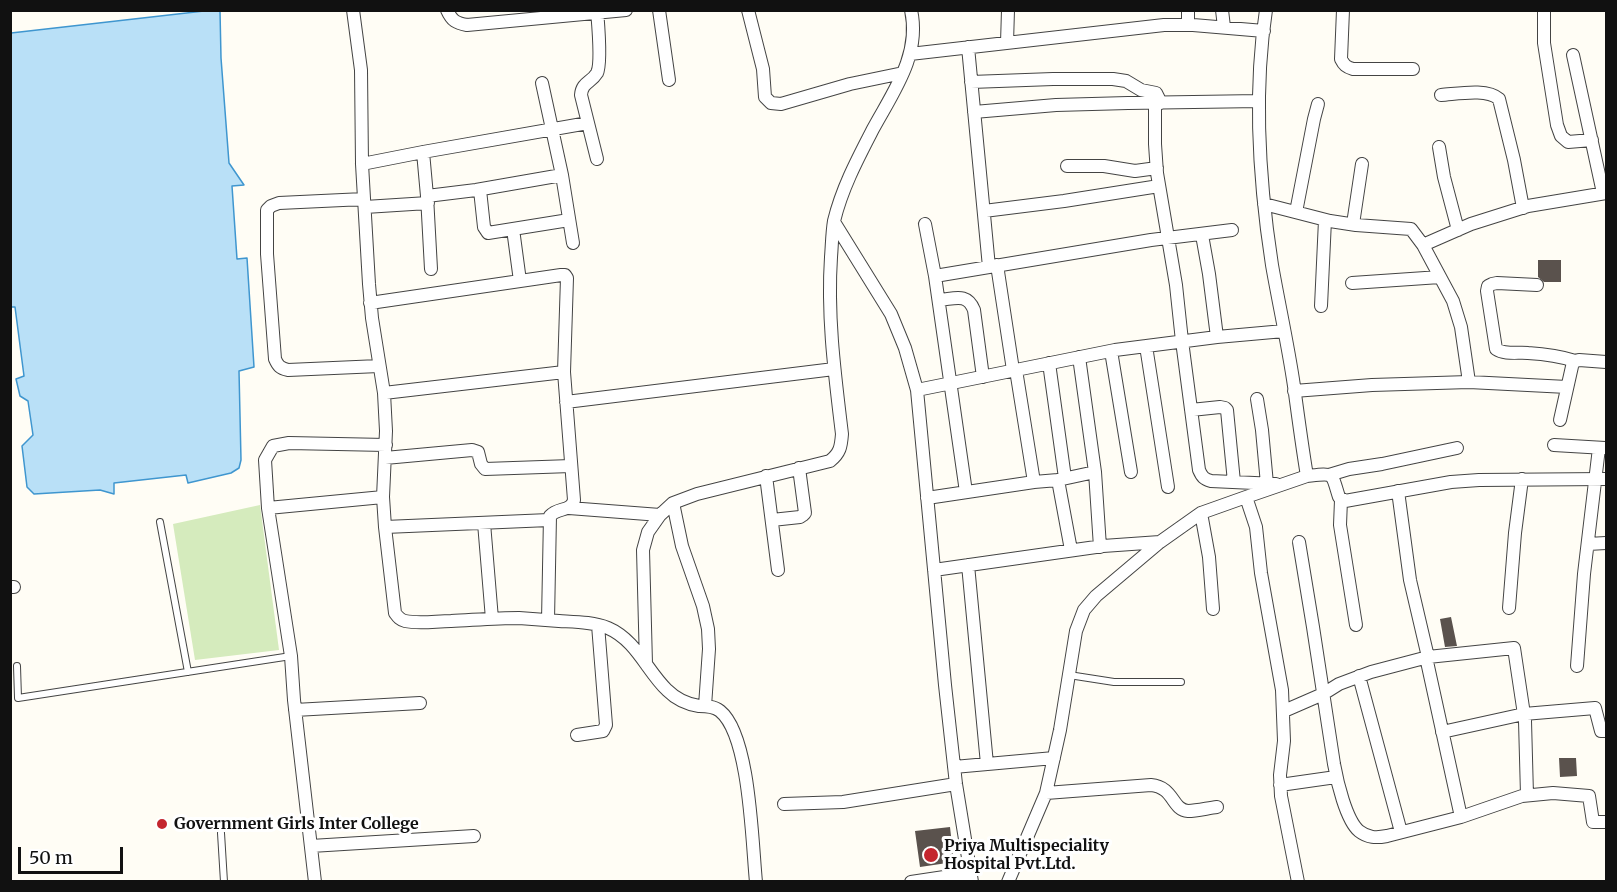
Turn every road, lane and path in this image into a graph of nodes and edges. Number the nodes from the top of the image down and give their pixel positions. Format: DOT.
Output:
graph roads {
  1 [pos="353,10"];
  2 [pos="447,10"];
  3 [pos="626,10"];
  4 [pos="659,10"];
  5 [pos="748,10"];
  6 [pos="911,10"];
  7 [pos="1008,10"];
  8 [pos="1188,10"];
  9 [pos="1222,10"];
  10 [pos="1266,10"];
  11 [pos="1343,10"];
  12 [pos="1544,10"];
  13 [pos="597,12"];
  14 [pos="1188,25"];
  15 [pos="1224,27"];
  16 [pos="1264,31"];
  17 [pos="1007,43"];
  18 [pos="968,47"];
  19 [pos="910,54"];
  20 [pos="1573,55"];
  21 [pos="1413,69"];
  22 [pos="903,73"];
  23 [pos="669,80"];
  24 [pos="971,82"];
  25 [pos="542,83"];
  26 [pos="1441,95"];
  27 [pos="1259,101"];
  28 [pos="1158,103"];
  29 [pos="1318,104"];
  30 [pos="974,112"];
  31 [pos="588,123"];
  32 [pos="552,129"];
  33 [pos="1592,140"];
  34 [pos="1439,147"];
  35 [pos="423,152"];
  36 [pos="597,159"];
  37 [pos="362,164"];
  38 [pos="1362,164"];
  39 [pos="1066,166"];
  40 [pos="1157,168"];
  41 [pos="562,175"];
  42 [pos="1159,186"];
  43 [pos="480,190"];
  44 [pos="1605,193"];
  45 [pos="427,199"];
  46 [pos="364,203"];
  47 [pos="1264,204"];
  48 [pos="1523,208"];
  49 [pos="984,211"];
  50 [pos="1296,212"];
  51 [pos="569,220"];
  52 [pos="1325,220"];
  53 [pos="834,222"];
  54 [pos="925,224"];
  55 [pos="1353,224"];
  56 [pos="513,229"];
  57 [pos="1232,230"];
  58 [pos="1458,230"];
  59 [pos="1202,235"];
  60 [pos="1168,238"];
  61 [pos="573,243"];
  62 [pos="1423,246"];
  63 [pos="993,266"];
  64 [pos="432,269"];
  65 [pos="935,276"];
  66 [pos="1440,277"];
  67 [pos="520,281"];
  68 [pos="1352,283"];
  69 [pos="1537,285"];
  70 [pos="939,300"];
  71 [pos="370,303"];
  72 [pos="1321,306"];
  73 [pos="1284,331"];
  74 [pos="1217,337"];
  75 [pos="1182,341"];
  76 [pos="1146,346"];
  77 [pos="1110,351"];
  78 [pos="1079,357"];
  79 [pos="1575,361"];
  80 [pos="1606,362"];
  81 [pos="1049,363"];
  82 [pos="379,366"];
  83 [pos="834,369"];
  84 [pos="1015,370"];
  85 [pos="564,372"];
  86 [pos="982,377"];
  87 [pos="951,382"];
  88 [pos="1469,382"];
  89 [pos="1567,387"];
  90 [pos="916,390"];
  91 [pos="1294,391"];
  92 [pos="384,393"];
  93 [pos="1257,399"];
  94 [pos="566,402"];
  95 [pos="1191,410"];
  96 [pos="1560,420"];
  97 [pos="386,445"];
  98 [pos="1554,445"];
  99 [pos="1457,448"];
  100 [pos="1603,448"];
  101 [pos="385,458"];
  102 [pos="571,466"];
  103 [pos="799,468"];
  104 [pos="1095,472"];
  105 [pos="1131,472"];
  106 [pos="1329,475"];
  107 [pos="766,476"];
  108 [pos="1307,476"];
  109 [pos="1062,479"];
  110 [pos="1522,479"];
  111 [pos="1601,479"];
  112 [pos="1034,482"];
  113 [pos="1233,482"];
  114 [pos="1267,484"];
  115 [pos="1283,484"];
  116 [pos="1168,487"];
  117 [pos="1398,491"];
  118 [pos="966,492"];
  119 [pos="383,496"];
  120 [pos="1246,497"];
  121 [pos="927,498"];
  122 [pos="1341,500"];
  123 [pos="673,503"];
  124 [pos="268,508"];
  125 [pos="569,508"];
  126 [pos="1201,513"];
  127 [pos="660,515"];
  128 [pos="549,520"];
  129 [pos="772,520"];
  130 [pos="160,522"];
  131 [pos="484,523"];
  132 [pos="385,528"];
  133 [pos="1160,542"];
  134 [pos="1299,542"];
  135 [pos="1606,543"];
  136 [pos="1588,544"];
  137 [pos="1100,547"];
  138 [pos="1071,550"];
  139 [pos="968,565"];
  140 [pos="778,570"];
  141 [pos="934,570"];
  142 [pos="1509,608"];
  143 [pos="1213,609"];
  144 [pos="492,619"];
  145 [pos="548,620"];
  146 [pos="598,625"];
  147 [pos="1356,625"];
  148 [pos="291,656"];
  149 [pos="1427,657"];
  150 [pos="646,664"];
  151 [pos="17,666"];
  152 [pos="1577,666"];
  153 [pos="188,672"];
  154 [pos="1069,675"];
  155 [pos="1359,676"];
  156 [pos="1181,682"];
  157 [pos="1323,694"];
  158 [pos="420,703"];
  159 [pos="705,706"];
  160 [pos="295,710"];
  161 [pos="1284,711"];
  162 [pos="1524,714"];
  163 [pos="1606,731"];
  164 [pos="1442,732"];
  165 [pos="577,735"];
  166 [pos="1054,758"];
  167 [pos="987,764"];
  168 [pos="954,767"];
  169 [pos="1336,777"];
  170 [pos="956,784"];
  171 [pos="1280,784"];
  172 [pos="1047,794"];
  173 [pos="1527,795"];
  174 [pos="784,804"];
  175 [pos="1217,807"];
  176 [pos="1461,817"];
  177 [pos="1606,822"];
  178 [pos="1401,832"];
  179 [pos="221,833"];
  180 [pos="474,836"];
  181 [pos="311,846"];
  182 [pos="971,877"];
  183 [pos="224,882"];
  184 [pos="315,882"];
  185 [pos="756,882"];
  186 [pos="911,882"];
  187 [pos="1008,882"];
  188 [pos="1298,882"];
  1 -- 37 [label="street"];
  2 -- 13 [label="street"];
  3 -- 13 [label="street"];
  4 -- 23 [label="street"];
  5 -- 22 [label="street"];
  6 -- 19 [label="street"];
  7 -- 17 [label="street"];
  8 -- 14 [label="street"];
  9 -- 15 [label="street"];
  10 -- 16 [label="street"];
  11 -- 21 [label="street"];
  12 -- 33 [label="street"];
  13 -- 31 [label="street"];
  14 -- 15 [label="street"];
  14 -- 17 [label="street"];
  15 -- 16 [label="street"];
  16 -- 27 [label="street"];
  17 -- 18 [label="street"];
  18 -- 19 [label="street"];
  18 -- 24 [label="street"];
  19 -- 22 [label="street"];
  20 -- 33 [label="street"];
  22 -- 53 [label="street"];
  24 -- 28 [label="street"];
  24 -- 30 [label="street"];
  25 -- 32 [label="street"];
  26 -- 48 [label="street"];
  27 -- 28 [label="street"];
  27 -- 47 [label="street"];
  28 -- 30 [label="street"];
  28 -- 40 [label="street"];
  29 -- 50 [label="street"];
  30 -- 49 [label="street"];
  31 -- 32 [label="street"];
  31 -- 36 [label="street"];
  32 -- 35 [label="street"];
  32 -- 41 [label="street"];
  33 -- 44 [label="street"];
  34 -- 58 [label="street"];
  35 -- 37 [label="street"];
  35 -- 45 [label="street"];
  37 -- 46 [label="street"];
  38 -- 55 [label="street"];
  39 -- 40 [label="street"];
  40 -- 42 [label="street"];
  41 -- 43 [label="street"];
  41 -- 51 [label="street"];
  42 -- 49 [label="street"];
  42 -- 60 [label="street"];
  43 -- 45 [label="street"];
  43 -- 56 [label="street"];
  44 -- 48 [label="street"];
  45 -- 46 [label="street"];
  45 -- 64 [label="street"];
  46 -- 71 [label="street"];
  46 -- 82 [label="street"];
  47 -- 50 [label="street"];
  47 -- 73 [label="street"];
  48 -- 58 [label="street"];
  49 -- 63 [label="street"];
  50 -- 52 [label="street"];
  51 -- 56 [label="street"];
  51 -- 61 [label="street"];
  52 -- 55 [label="street"];
  52 -- 72 [label="street"];
  53 -- 83 [label="street"];
  53 -- 90 [label="street"];
  54 -- 65 [label="street"];
  55 -- 62 [label="street"];
  56 -- 67 [label="street"];
  57 -- 59 [label="street"];
  58 -- 62 [label="street"];
  59 -- 60 [label="street"];
  59 -- 74 [label="street"];
  60 -- 63 [label="street"];
  60 -- 75 [label="street"];
  62 -- 66 [label="street"];
  63 -- 65 [label="street"];
  63 -- 84 [label="street"];
  65 -- 70 [label="street"];
  66 -- 68 [label="street"];
  66 -- 88 [label="street"];
  67 -- 71 [label="street"];
  67 -- 85 [label="street"];
  69 -- 79 [label="street"];
  70 -- 86 [label="street"];
  70 -- 87 [label="street"];
  71 -- 82 [label="street"];
  73 -- 74 [label="street"];
  73 -- 91 [label="street"];
  74 -- 75 [label="street"];
  75 -- 76 [label="street"];
  75 -- 95 [label="street"];
  76 -- 77 [label="street"];
  76 -- 116 [label="street"];
  77 -- 78 [label="street"];
  77 -- 105 [label="street"];
  78 -- 81 [label="street"];
  78 -- 104 [label="street"];
  79 -- 80 [label="street"];
  79 -- 89 [label="street"];
  81 -- 84 [label="street"];
  81 -- 109 [label="street"];
  82 -- 92 [label="street"];
  83 -- 94 [label="street"];
  83 -- 103 [label="street"];
  84 -- 86 [label="street"];
  84 -- 112 [label="street"];
  85 -- 92 [label="street"];
  85 -- 94 [label="street"];
  86 -- 87 [label="street"];
  87 -- 90 [label="street"];
  87 -- 118 [label="street"];
  88 -- 89 [label="street"];
  88 -- 91 [label="street"];
  89 -- 96 [label="street"];
  90 -- 121 [label="street"];
  91 -- 108 [label="street"];
  92 -- 97 [label="street"];
  93 -- 114 [label="street"];
  94 -- 102 [label="street"];
  95 -- 113 [label="street"];
  95 -- 113 [label="street"];
  97 -- 101 [label="street"];
  97 -- 124 [label="street"];
  98 -- 100 [label="street"];
  99 -- 106 [label="street"];
  100 -- 111 [label="street"];
  101 -- 102 [label="street"];
  101 -- 119 [label="street"];
  102 -- 125 [label="street"];
  103 -- 107 [label="street"];
  103 -- 129 [label="street"];
  104 -- 109 [label="street"];
  104 -- 137 [label="street"];
  106 -- 108 [label="street"];
  106 -- 122 [label="street"];
  107 -- 123 [label="street"];
  107 -- 129 [label="street"];
  108 -- 115 [label="street"];
  109 -- 112 [label="street"];
  109 -- 138 [label="street"];
  110 -- 111 [label="street"];
  110 -- 117 [label="street"];
  110 -- 142 [label="street"];
  111 -- 136 [label="street"];
  112 -- 118 [label="street"];
  113 -- 114 [label="street"];
  114 -- 115 [label="street"];
  115 -- 120 [label="street"];
  117 -- 122 [label="street"];
  117 -- 149 [label="street"];
  118 -- 121 [label="street"];
  119 -- 124 [label="street"];
  119 -- 132 [label="street"];
  120 -- 126 [label="street"];
  120 -- 161 [label="street"];
  121 -- 141 [label="street"];
  122 -- 147 [label="street"];
  123 -- 127 [label="street"];
  123 -- 159 [label="street"];
  124 -- 148 [label="street"];
  125 -- 127 [label="street"];
  125 -- 128 [label="street"];
  126 -- 133 [label="street"];
  126 -- 143 [label="street"];
  127 -- 150 [label="street"];
  128 -- 131 [label="street"];
  128 -- 145 [label="street"];
  129 -- 140 [label="street"];
  130 -- 153 [label="lane"];
  131 -- 132 [label="street"];
  131 -- 144 [label="street"];
  132 -- 144 [label="street"];
  133 -- 137 [label="street"];
  133 -- 154 [label="street"];
  134 -- 157 [label="street"];
  135 -- 136 [label="street"];
  136 -- 152 [label="street"];
  137 -- 138 [label="street"];
  138 -- 139 [label="street"];
  139 -- 141 [label="street"];
  139 -- 167 [label="street"];
  141 -- 168 [label="street"];
  144 -- 145 [label="street"];
  145 -- 146 [label="street"];
  146 -- 150 [label="street"];
  146 -- 165 [label="street"];
  148 -- 153 [label="lane"];
  148 -- 160 [label="street"];
  149 -- 155 [label="street"];
  149 -- 162 [label="street"];
  149 -- 164 [label="street"];
  150 -- 159 [label="street"];
  151 -- 153 [label="lane"];
  154 -- 156 [label="lane"];
  154 -- 166 [label="street"];
  155 -- 157 [label="street"];
  155 -- 178 [label="street"];
  157 -- 161 [label="street"];
  157 -- 169 [label="street"];
  158 -- 160 [label="street"];
  159 -- 185 [label="street"];
  160 -- 181 [label="street"];
  161 -- 171 [label="street"];
  162 -- 163 [label="street"];
  162 -- 164 [label="street"];
  162 -- 173 [label="street"];
  164 -- 176 [label="street"];
  166 -- 167 [label="street"];
  166 -- 172 [label="street"];
  167 -- 168 [label="street"];
  168 -- 170 [label="street"];
  169 -- 171 [label="street"];
  169 -- 178 [label="street"];
  170 -- 174 [label="street"];
  170 -- 182 [label="street"];
  171 -- 188 [label="street"];
  172 -- 175 [label="street"];
  172 -- 187 [label="street"];
  173 -- 176 [label="street"];
  173 -- 177 [label="street"];
  176 -- 178 [label="street"];
  179 -- 183 [label="lane"];
  180 -- 181 [label="street"];
  181 -- 184 [label="street"];
  182 -- 186 [label="street"];
}
